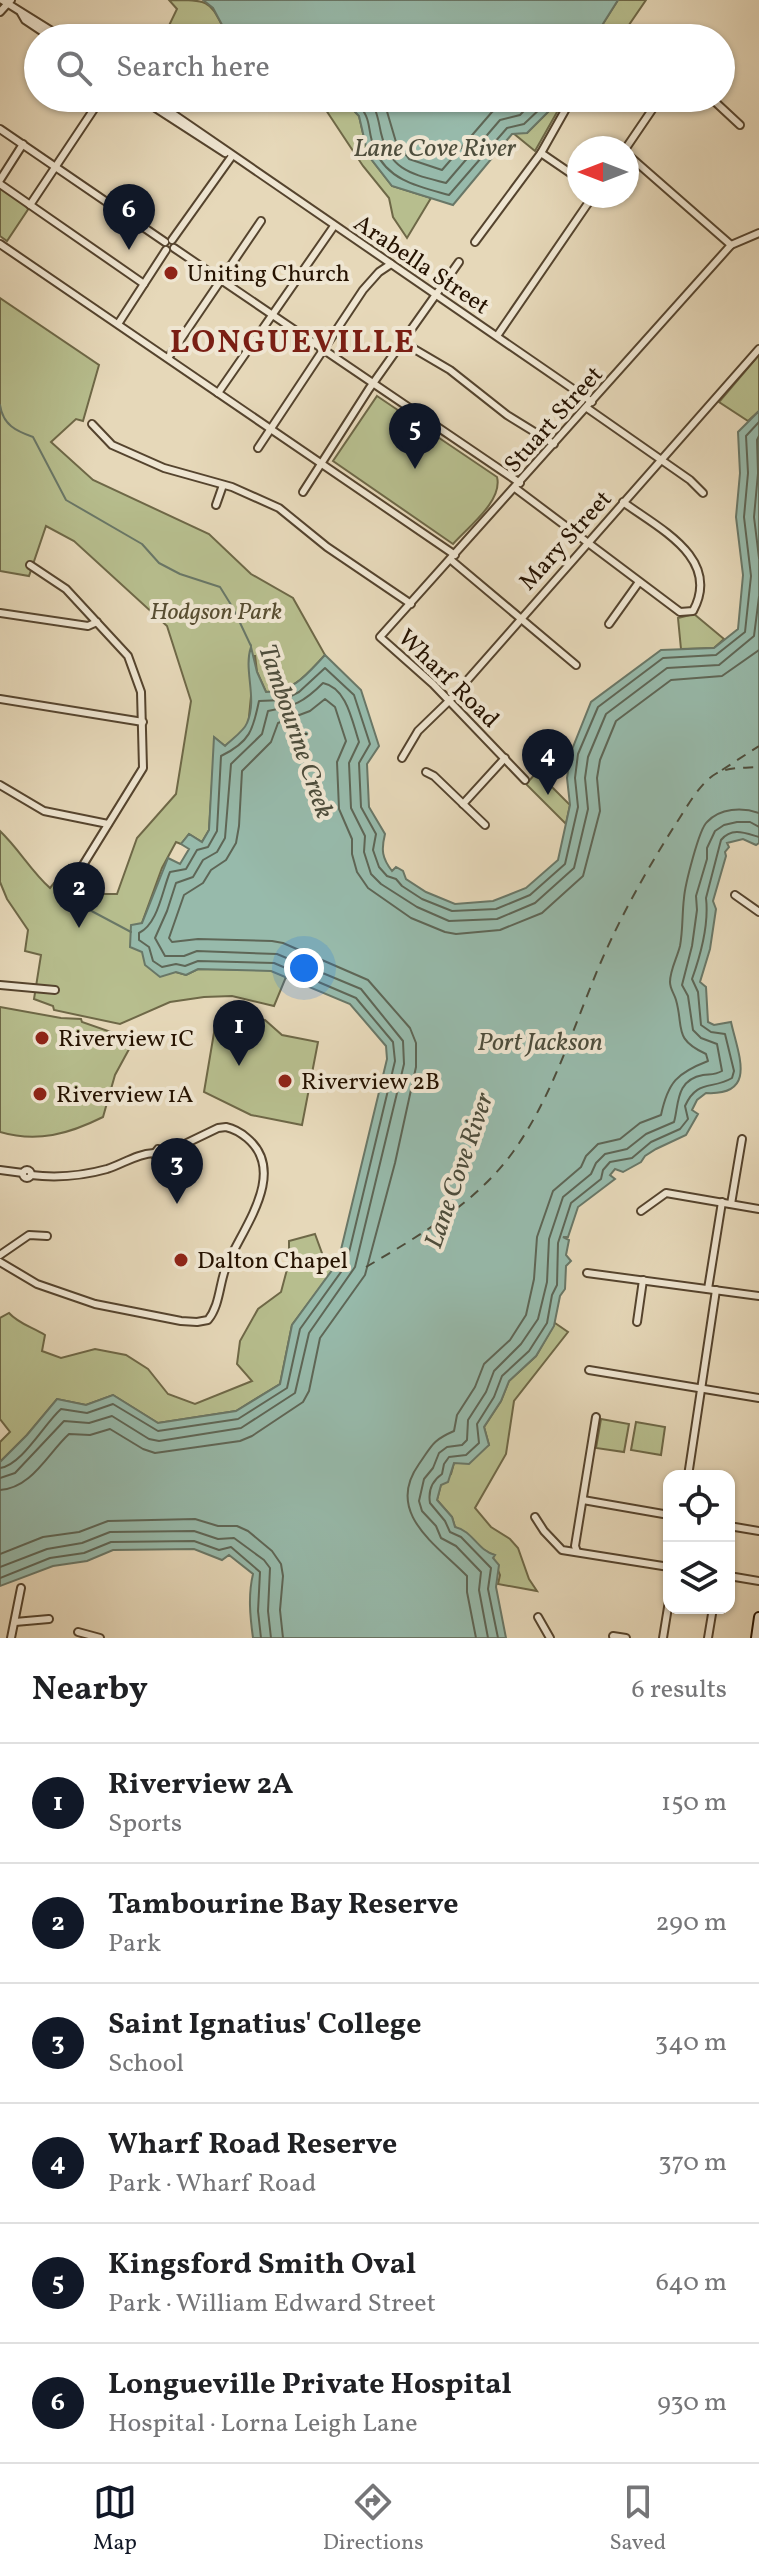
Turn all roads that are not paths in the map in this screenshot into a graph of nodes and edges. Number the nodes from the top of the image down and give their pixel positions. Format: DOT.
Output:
graph roads {
  1 [pos="7,1"];
  2 [pos="0,12"];
  3 [pos="20,12"];
  4 [pos="31,24"];
  5 [pos="43,24"];
  6 [pos="92,112"];
  7 [pos="161,112"];
  8 [pos="170,112"];
  9 [pos="564,112"];
  10 [pos="651,112"];
  11 [pos="726,112"];
  12 [pos="740,125"];
  13 [pos="0,129"];
  14 [pos="636,136"];
  15 [pos="23,144"];
  16 [pos="541,153"];
  17 [pos="232,156"];
  18 [pos="639,162"];
  19 [pos="55,167"];
  20 [pos="567,171"];
  21 [pos="0,182"];
  22 [pos="30,205"];
  23 [pos="585,208"];
  24 [pos="261,221"];
  25 [pos="334,226"];
  26 [pos="759,233"];
  27 [pos="475,242"];
  28 [pos="0,244"];
  29 [pos="169,245"];
  30 [pos="731,245"];
  31 [pos="459,262"];
  32 [pos="391,264"];
  33 [pos="221,279"];
  34 [pos="144,284"];
  35 [pos="437,296"];
  36 [pos="271,314"];
  37 [pos="118,324"];
  38 [pos="497,336"];
  39 [pos="404,343"];
  40 [pos="323,349"];
  41 [pos="759,349"];
  42 [pos="168,358"];
  43 [pos="374,384"];
  44 [pos="218,393"];
  45 [pos="589,405"];
  46 [pos="92,424"];
  47 [pos="271,428"];
  48 [pos="554,444"];
  49 [pos="258,448"];
  50 [pos="659,461"];
  51 [pos="323,463"];
  52 [pos="223,485"];
  53 [pos="518,485"];
  54 [pos="303,492"];
  55 [pos="703,493"];
  56 [pos="623,502"];
  57 [pos="216,505"];
  58 [pos="588,542"];
  59 [pos="453,557"];
  60 [pos="30,565"];
  61 [pos="639,582"];
  62 [pos="411,604"];
  63 [pos="0,613"];
  64 [pos="520,620"];
  65 [pos="100,624"];
  66 [pos="609,624"];
  67 [pos="380,637"];
  68 [pos="576,665"];
  69 [pos="0,699"];
  70 [pos="449,701"];
  71 [pos="143,722"];
  72 [pos="402,758"];
  73 [pos="505,758"];
  74 [pos="426,772"];
  75 [pos="525,780"];
  76 [pos="0,785"];
  77 [pos="463,804"];
  78 [pos="108,824"];
  79 [pos="485,825"];
  80 [pos="75,878"];
  81 [pos="735,895"];
  82 [pos="759,912"];
  83 [pos="0,985"];
  84 [pos="55,990"];
  85 [pos="742,1139"];
  86 [pos="0,1170"];
  87 [pos="722,1202"];
  88 [pos="731,1204"];
  89 [pos="759,1209"];
  90 [pos="641,1211"];
  91 [pos="47,1236"];
  92 [pos="0,1255"];
  93 [pos="0,1262"];
  94 [pos="587,1273"];
  95 [pos="643,1280"];
  96 [pos="708,1289"];
  97 [pos="716,1290"];
  98 [pos="759,1296"];
  99 [pos="637,1322"];
  100 [pos="589,1370"];
  101 [pos="701,1388"];
  102 [pos="759,1398"];
  103 [pos="596,1417"];
  104 [pos="689,1470"];
  105 [pos="583,1500"];
  106 [pos="663,1514"];
  107 [pos="535,1517"];
  108 [pos="735,1527"];
  109 [pos="759,1531"];
  110 [pos="577,1552"];
  111 [pos="663,1566"];
  112 [pos="735,1577"];
  113 [pos="759,1581"];
  114 [pos="21,1588"];
  115 [pos="667,1614"];
  116 [pos="712,1614"];
  117 [pos="538,1617"];
  118 [pos="759,1617"];
  119 [pos="49,1619"];
  120 [pos="15,1622"];
  121 [pos="78,1632"];
  122 [pos="613,1636"];
  123 [pos="11,1638"];
  124 [pos="100,1638"];
  125 [pos="550,1638"];
  126 [pos="626,1638"];
  127 [pos="663,1638"];
  128 [pos="708,1638"];
  129 [pos="756,1638"];
  1 -- 2 [label="street"];
  1 -- 3 [label="street"];
  3 -- 4 [label="street"];
  3 -- 5 [label="street"];
  6 -- 19 [label="street"];
  7 -- 17 [label="street, Arabella Street"];
  8 -- 17 [label="street, Arabella Street"];
  9 -- 16 [label="street"];
  10 -- 14 [label="street"];
  11 -- 12 [label="street"];
  13 -- 15 [label="street"];
  15 -- 19 [label="street"];
  15 -- 21 [label="street"];
  16 -- 20 [label="street"];
  16 -- 27 [label="street"];
  17 -- 25 [label="street, Arabella Street"];
  17 -- 29 [label="street"];
  18 -- 30 [label="street"];
  19 -- 22 [label="street"];
  19 -- 29 [label="street"];
  21 -- 22 [label="street"];
  22 -- 34 [label="street"];
  23 -- 38 [label="street"];
  24 -- 33 [label="street"];
  25 -- 32 [label="street, Arabella Street"];
  25 -- 36 [label="street"];
  26 -- 30 [label="street, Stuart Street"];
  28 -- 37 [label="street"];
  29 -- 33 [label="street"];
  29 -- 34 [label="street"];
  30 -- 45 [label="street, Stuart Street"];
  31 -- 35 [label="street"];
  32 -- 35 [label="street, Arabella Street"];
  32 -- 40 [label="street"];
  33 -- 36 [label="street"];
  33 -- 42 [label="street"];
  34 -- 37 [label="street"];
  35 -- 38 [label="street, Arabella Street"];
  35 -- 39 [label="street"];
  36 -- 40 [label="street"];
  36 -- 44 [label="street"];
  37 -- 42 [label="street"];
  38 -- 45 [label="street, Arabella Street"];
  39 -- 43 [label="street"];
  39 -- 48 [label="street"];
  40 -- 43 [label="street"];
  40 -- 47 [label="street"];
  41 -- 50 [label="street, Mary Street"];
  42 -- 44 [label="street"];
  43 -- 51 [label="street"];
  43 -- 53 [label="street"];
  44 -- 47 [label="street"];
  45 -- 48 [label="street, Stuart Street"];
  45 -- 50 [label="street, Arabella Street"];
  46 -- 52 [label="street"];
  47 -- 49 [label="street"];
  47 -- 51 [label="street"];
  48 -- 53 [label="street, Stuart Street"];
  50 -- 55 [label="street, Arabella Street"];
  50 -- 56 [label="street, Mary Street"];
  51 -- 54 [label="street"];
  51 -- 59 [label="street"];
  52 -- 57 [label="street"];
  52 -- 62 [label="street"];
  53 -- 58 [label="street"];
  53 -- 59 [label="street, Stuart Street"];
  56 -- 58 [label="street, Mary Street"];
  56 -- 61 [label="street"];
  58 -- 61 [label="street"];
  58 -- 64 [label="street, Mary Street"];
  59 -- 62 [label="street, Stuart Street"];
  59 -- 64 [label="street"];
  60 -- 65 [label="street"];
  61 -- 66 [label="street"];
  62 -- 67 [label="street, Stuart Street"];
  63 -- 65 [label="street"];
  64 -- 68 [label="street"];
  64 -- 70 [label="street, Mary Street"];
  65 -- 71 [label="street"];
  67 -- 70 [label="street, Wharf Road"];
  69 -- 71 [label="street"];
  70 -- 72 [label="street, Mary Street"];
  70 -- 73 [label="street, Wharf Road"];
  71 -- 78 [label="street"];
  73 -- 75 [label="street, Wharf Road"];
  73 -- 77 [label="street"];
  74 -- 77 [label="street"];
  76 -- 78 [label="street"];
  77 -- 79 [label="street"];
  78 -- 80 [label="street"];
  81 -- 82 [label="street"];
  83 -- 84 [label="street"];
  85 -- 88 [label="street"];
  86 -- 93 [label="street"];
  87 -- 88 [label="street"];
  87 -- 90 [label="street"];
  87 -- 96 [label="street"];
  88 -- 89 [label="street"];
  91 -- 92 [label="street"];
  94 -- 95 [label="street"];
  95 -- 96 [label="street"];
  95 -- 99 [label="street"];
  96 -- 97 [label="street"];
  97 -- 98 [label="street"];
  97 -- 101 [label="street"];
  100 -- 101 [label="street"];
  101 -- 102 [label="street"];
  101 -- 104 [label="street"];
  103 -- 105 [label="street"];
  105 -- 106 [label="street"];
  105 -- 110 [label="street"];
  107 -- 110 [label="street"];
  108 -- 109 [label="street"];
  110 -- 111 [label="street"];
  112 -- 113 [label="street"];
  114 -- 120 [label="street"];
  115 -- 127 [label="street"];
  116 -- 128 [label="street"];
  117 -- 125 [label="street"];
  118 -- 129 [label="street"];
  119 -- 120 [label="street"];
  120 -- 123 [label="street"];
  121 -- 124 [label="street"];
  122 -- 126 [label="street"];
}
